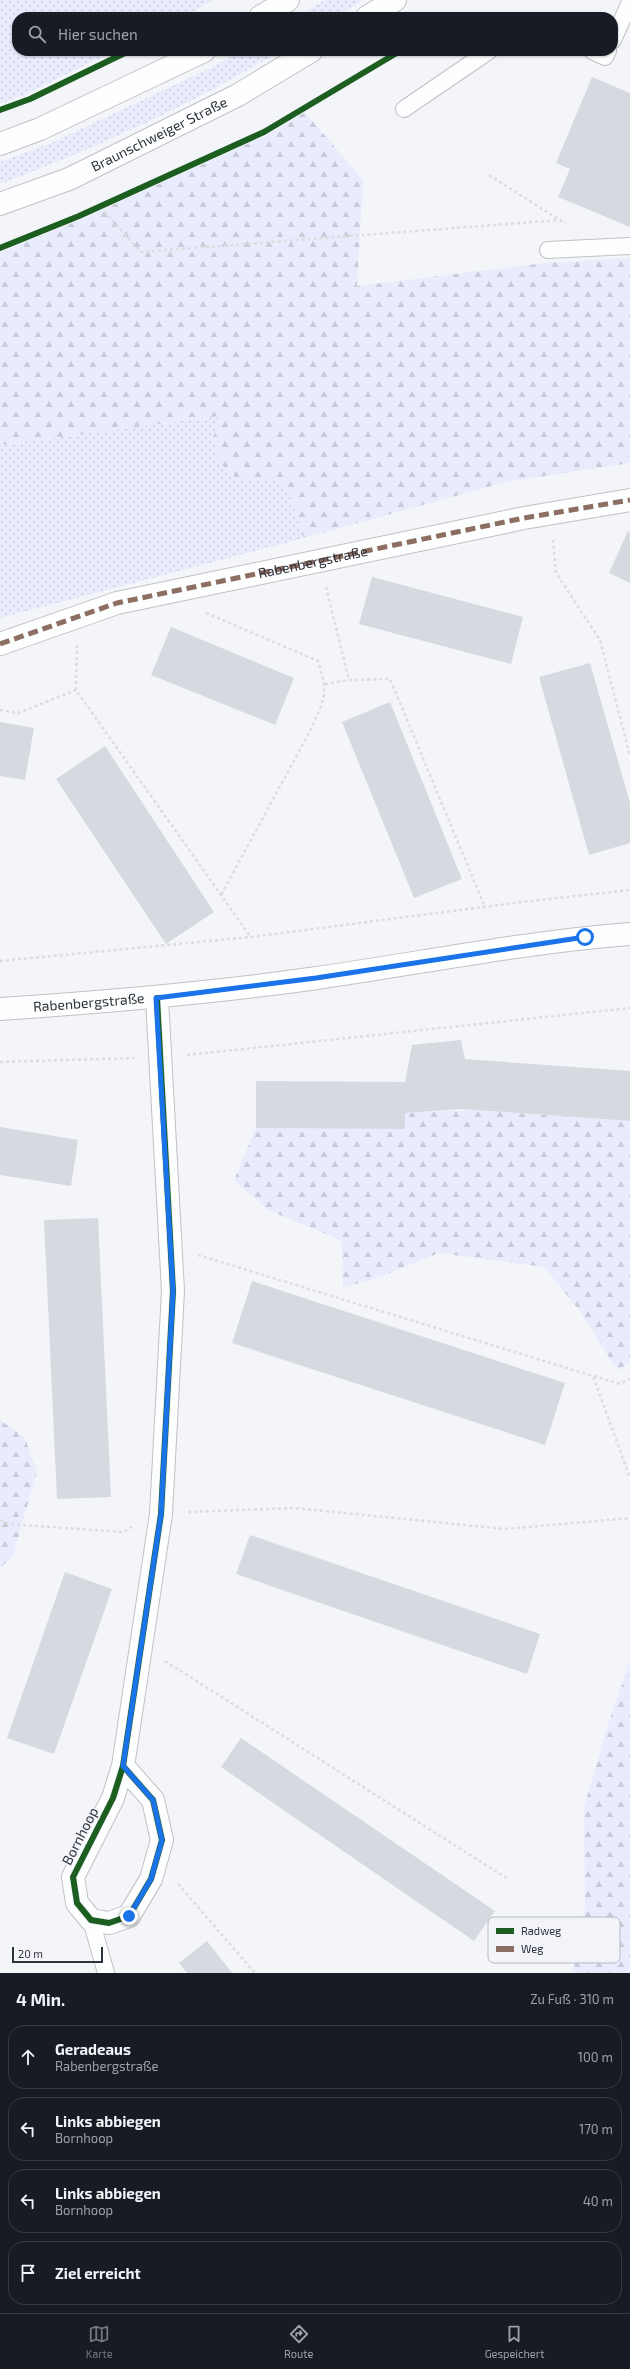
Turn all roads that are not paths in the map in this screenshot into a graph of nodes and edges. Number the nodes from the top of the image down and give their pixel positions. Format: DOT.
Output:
graph roads {
  1 [pos="288,0"];
  2 [pos="395,0"];
  3 [pos="630,2"];
  4 [pos="268,12"];
  5 [pos="375,12"];
  6 [pos="618,29"];
  7 [pos="193,56"];
  8 [pos="303,56"];
  9 [pos="482,56"];
  10 [pos="404,109"];
  11 [pos="0,144"];
  12 [pos="0,204"];
  13 [pos="630,246"];
  14 [pos="548,250"];
  15 [pos="630,500"];
  16 [pos="0,644"];
  17 [pos="630,934"];
  18 [pos="156,998"];
  19 [pos="0,1010"];
  20 [pos="123,1766"];
  21 [pos="91,1920"];
  22 [pos="106,1973"];
  1 -- 4 [label="street"];
  2 -- 5 [label="street"];
  3 -- 6 [label="lane"];
  7 -- 11 [label="street"];
  8 -- 12 [label="street, Braunschweiger Straße"];
  9 -- 10 [label="lane"];
  13 -- 14 [label="lane"];
  15 -- 16 [label="street, Rabenbergstraße"];
  17 -- 18 [label="street, Rabenbergstraße"];
  18 -- 19 [label="street, Rabenbergstraße"];
  18 -- 20 [label="street, Bornhoop"];
  20 -- 21 [label="street, Bornhoop"];
  20 -- 21 [label="street"];
  21 -- 22 [label="lane, Bornhoop"];
}
